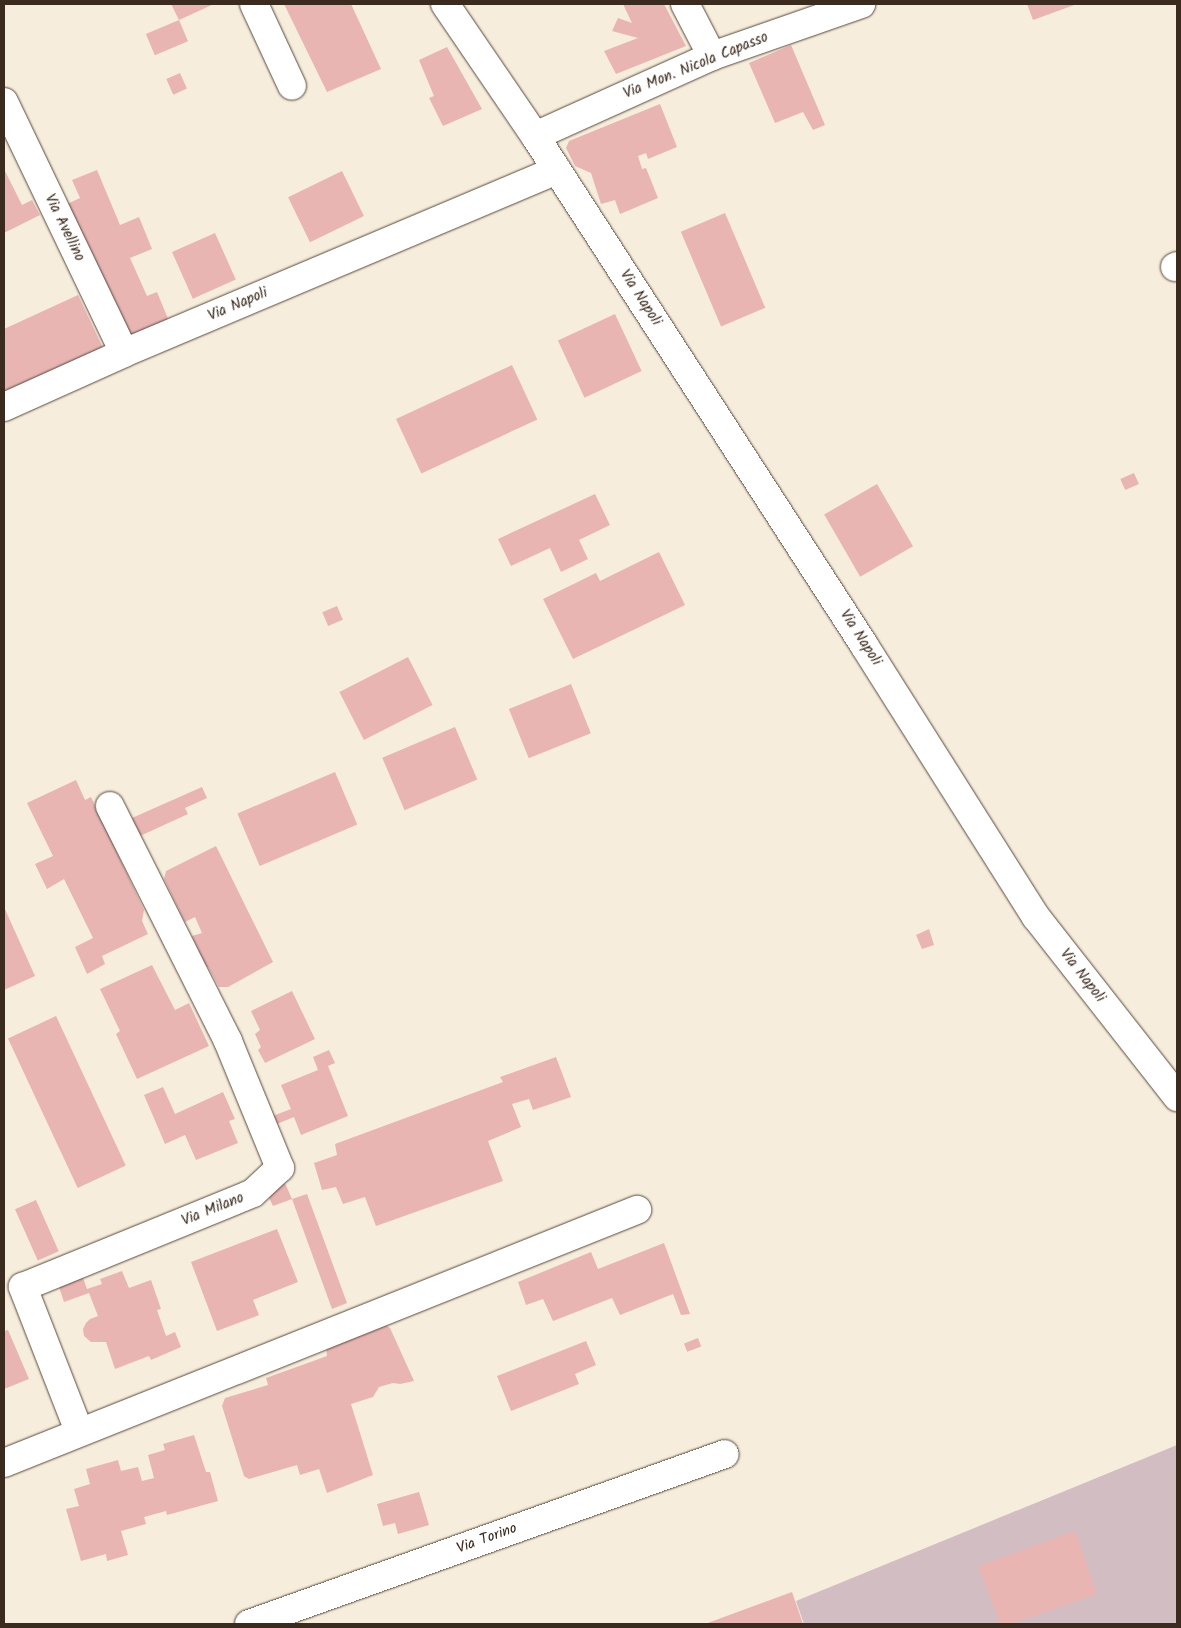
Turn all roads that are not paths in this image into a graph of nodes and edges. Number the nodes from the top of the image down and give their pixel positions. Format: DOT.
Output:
graph roads {
  1 [pos="254,4"];
  2 [pos="445,4"];
  3 [pos="685,4"];
  4 [pos="861,4"];
  5 [pos="712,56"];
  6 [pos="292,86"];
  7 [pos="4,102"];
  8 [pos="535,136"];
  9 [pos="557,170"];
  10 [pos="124,354"];
  11 [pos="4,407"];
  12 [pos="110,806"];
  13 [pos="1177,1097"];
  14 [pos="637,1210"];
  15 [pos="79,1431"];
  16 [pos="725,1454"];
  17 [pos="4,1463"];
  18 [pos="249,1624"];
  1 -- 6 [label="street"];
  2 -- 8 [label="street, Via Napoli"];
  3 -- 5 [label="street"];
  4 -- 5 [label="street, Via Mon. Nicola Capasso"];
  5 -- 8 [label="street, Via Mon. Nicola Capasso"];
  7 -- 10 [label="street, Via Avellino"];
  8 -- 9 [label="street, Via Napoli"];
  9 -- 10 [label="street, Via Napoli"];
  9 -- 13 [label="street, Via Napoli"];
  10 -- 11 [label="street, Via Napoli"];
  12 -- 15 [label="street, Via Milano"];
  14 -- 15 [label="street"];
  15 -- 17 [label="street"];
  16 -- 18 [label="street, Via Torino"];
}
